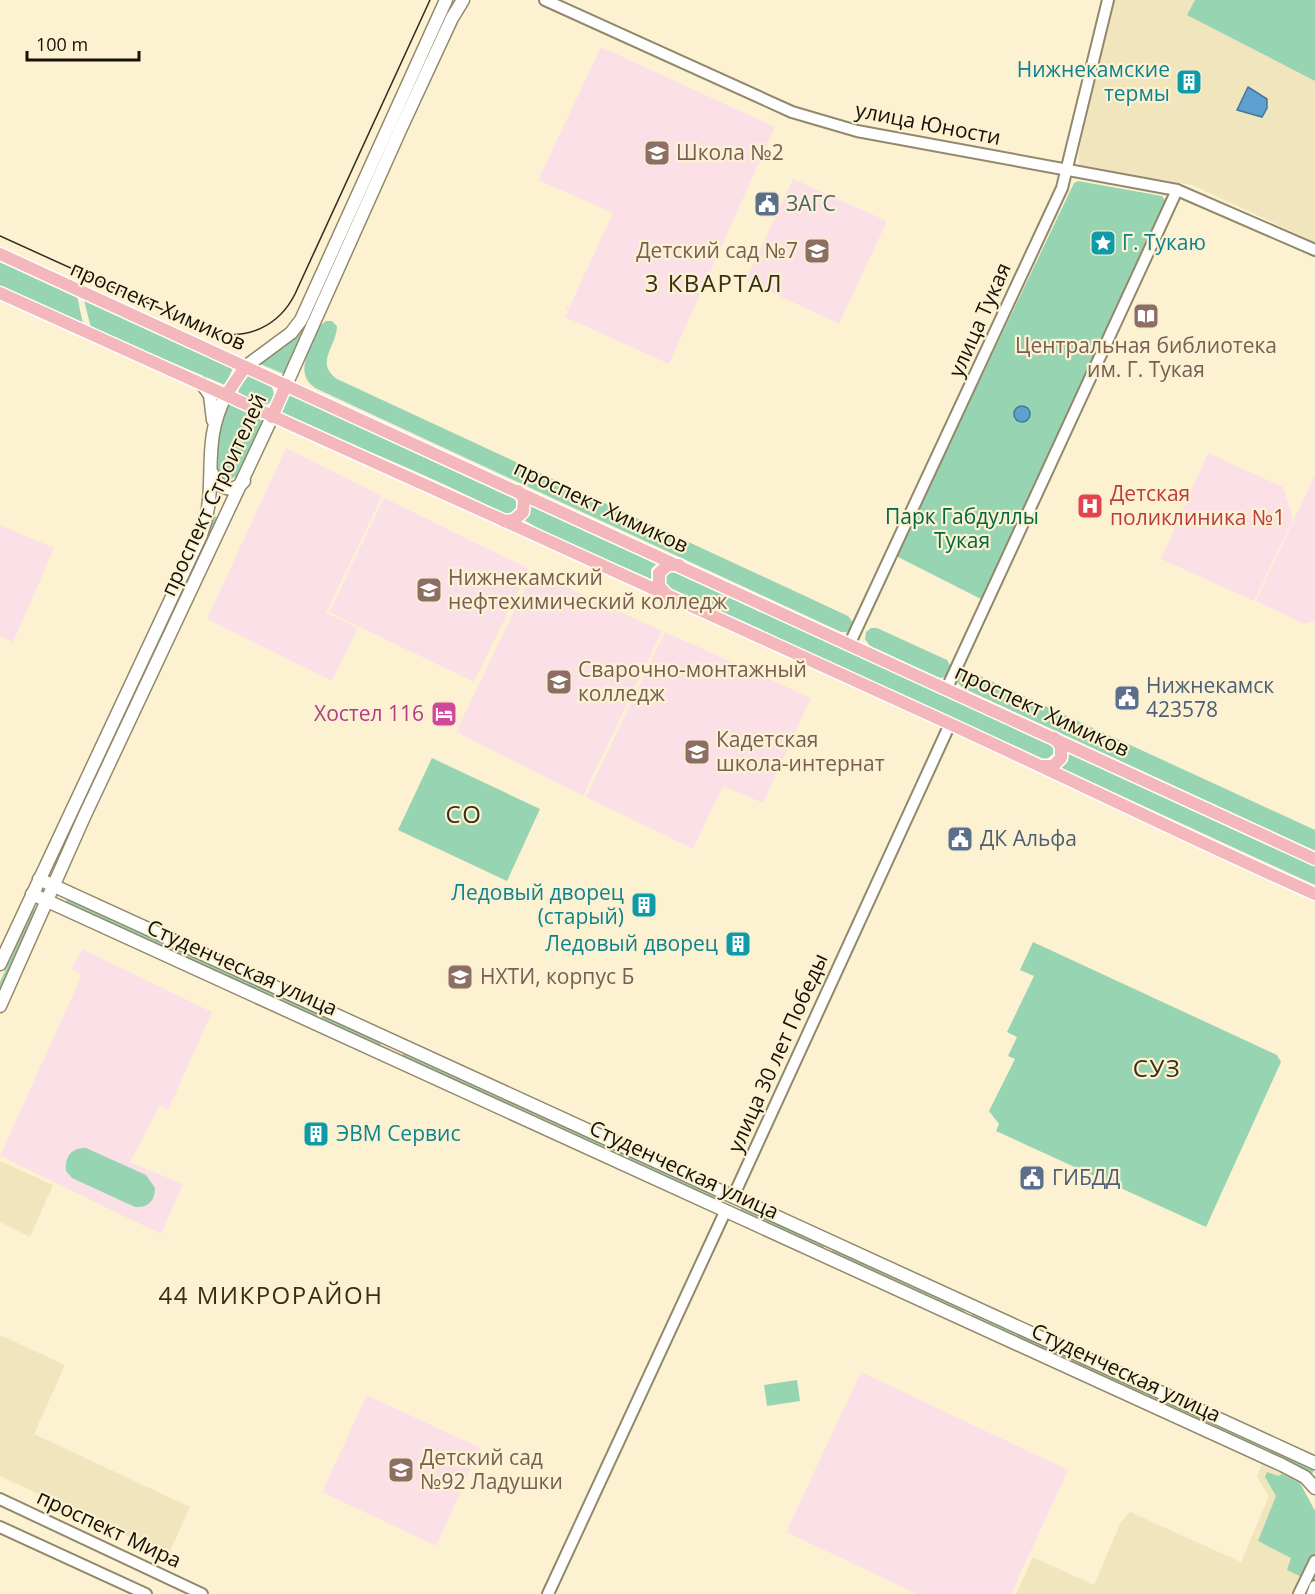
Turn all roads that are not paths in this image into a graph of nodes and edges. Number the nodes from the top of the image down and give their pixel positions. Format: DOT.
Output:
graph roads {
  1 [pos="446,0"];
  2 [pos="464,0"];
  3 [pos="545,0"];
  4 [pos="1108,0"];
  5 [pos="1068,171"];
  6 [pos="1177,190"];
  7 [pos="1315,250"];
  8 [pos="0,254"];
  9 [pos="0,293"];
  10 [pos="245,367"];
  11 [pos="202,384"];
  12 [pos="286,385"];
  13 [pos="226,395"];
  14 [pos="273,417"];
  15 [pos="213,424"];
  16 [pos="210,466"];
  17 [pos="244,481"];
  18 [pos="518,490"];
  19 [pos="208,514"];
  20 [pos="225,521"];
  21 [pos="504,521"];
  22 [pos="680,565"];
  23 [pos="667,595"];
  24 [pos="850,643"];
  25 [pos="947,688"];
  26 [pos="950,724"];
  27 [pos="1053,738"];
  28 [pos="1041,766"];
  29 [pos="1315,859"];
  30 [pos="39,879"];
  31 [pos="54,885"];
  32 [pos="32,894"];
  33 [pos="1315,894"];
  34 [pos="47,900"];
  35 [pos="0,964"];
  36 [pos="0,1006"];
  37 [pos="387,1040"];
  38 [pos="401,1046"];
  39 [pos="382,1053"];
  40 [pos="397,1059"];
  41 [pos="733,1197"];
  42 [pos="725,1212"];
  43 [pos="836,1244"];
  44 [pos="831,1259"];
  45 [pos="966,1304"];
  46 [pos="960,1317"];
  47 [pos="1315,1463"];
  48 [pos="1315,1488"];
  49 [pos="0,1499"];
  50 [pos="0,1527"];
  51 [pos="1315,1561"];
  52 [pos="1315,1586"];
  53 [pos="146,1594"];
  54 [pos="202,1594"];
  55 [pos="548,1594"];
  56 [pos="1299,1594"];
  57 [pos="1312,1594"];
  1 -- 10 [label="main road, проспект Строителей"];
  2 -- 12 [label="main road, проспект Строителей"];
  3 -- 5 [label="street, улица Юности"];
  4 -- 5 [label="street, улица Тукая"];
  5 -- 6 [label="street, улица Юности"];
  5 -- 24 [label="street, улица Тукая"];
  6 -- 7 [label="street, улица Юности"];
  6 -- 25 [label="street"];
  8 -- 10 [label="main road, проспект Химиков"];
  9 -- 11 [label="main road"];
  10 -- 12 [label="main road, проспект Химиков"];
  10 -- 13 [label="main road, проспект Строителей"];
  11 -- 13 [label="main road"];
  11 -- 15 [label="main road"];
  12 -- 14 [label="main road, проспект Строителей"];
  12 -- 18 [label="main road, проспект Химиков"];
  13 -- 14 [label="main road"];
  13 -- 15 [label="main road, проспект Строителей"];
  14 -- 17 [label="main road, проспект Строителей"];
  14 -- 21 [label="main road"];
  15 -- 16 [label="main road, проспект Строителей"];
  16 -- 17 [label="main road"];
  16 -- 19 [label="main road, проспект Строителей"];
  17 -- 20 [label="main road, проспект Строителей"];
  18 -- 21 [label="main road"];
  18 -- 22 [label="main road, проспект Химиков"];
  19 -- 20 [label="main road"];
  19 -- 30 [label="main road, проспект Строителей"];
  20 -- 31 [label="main road, проспект Строителей"];
  21 -- 23 [label="main road"];
  22 -- 23 [label="main road"];
  22 -- 24 [label="main road, проспект Химиков"];
  23 -- 26 [label="main road"];
  24 -- 25 [label="main road, проспект Химиков"];
  25 -- 27 [label="main road, проспект Химиков"];
  26 -- 28 [label="main road"];
  26 -- 41 [label="street, улица 30 лет Победы"];
  27 -- 28 [label="main road"];
  27 -- 29 [label="main road, проспект Химиков"];
  28 -- 33 [label="main road"];
  30 -- 31 [label="main road, Студенческая улица"];
  30 -- 32 [label="main road, проспект Строителей"];
  31 -- 34 [label="main road, проспект Строителей"];
  31 -- 37 [label="main road, Студенческая улица"];
  32 -- 34 [label="main road, Студенческая улица"];
  32 -- 35 [label="main road, проспект Строителей"];
  34 -- 36 [label="main road, проспект Строителей"];
  34 -- 39 [label="main road, Студенческая улица"];
  37 -- 38 [label="main road, Студенческая улица"];
  37 -- 39 [label="main road"];
  38 -- 40 [label="main road"];
  38 -- 41 [label="main road, Студенческая улица"];
  39 -- 40 [label="main road, Студенческая улица"];
  40 -- 42 [label="main road, Студенческая улица"];
  41 -- 42 [label="main road, улица 30 лет Победы"];
  41 -- 43 [label="main road, Студенческая улица"];
  42 -- 44 [label="main road, Студенческая улица"];
  42 -- 55 [label="street, улица 30 лет Победы"];
  43 -- 44 [label="main road"];
  43 -- 45 [label="main road, Студенческая улица"];
  44 -- 46 [label="main road, Студенческая улица"];
  45 -- 46 [label="main road"];
  45 -- 47 [label="main road, Студенческая улица"];
  46 -- 48 [label="main road, Студенческая улица"];
  49 -- 54 [label="street, проспект Мира"];
  50 -- 53 [label="street, проспект Мира"];
  51 -- 56 [label="street"];
  52 -- 57 [label="street"];
}
